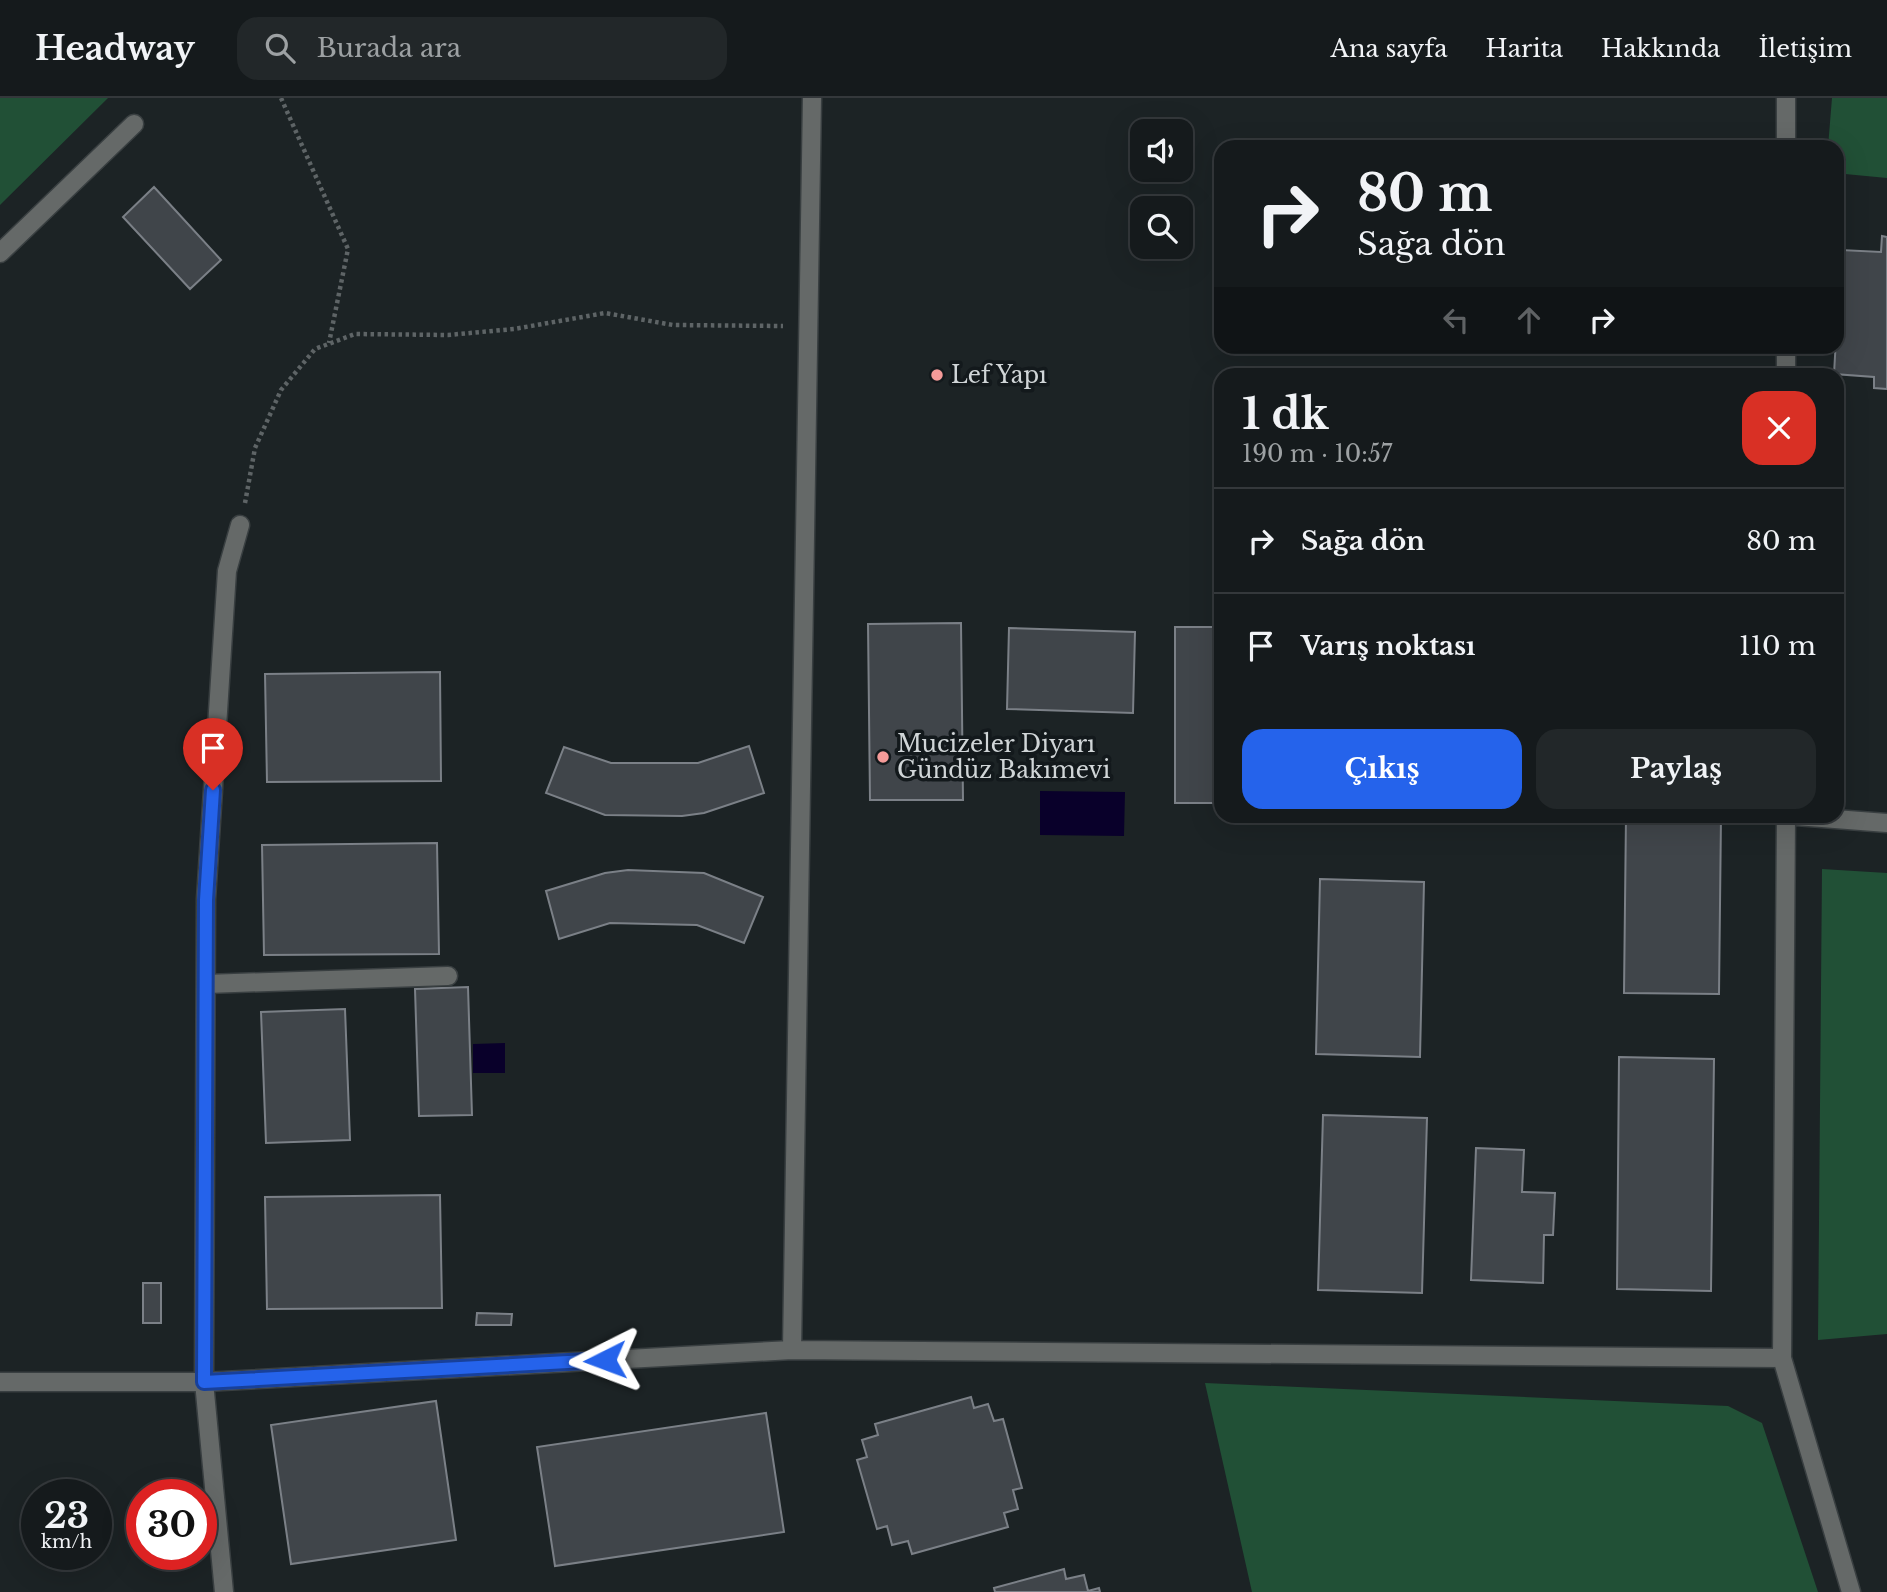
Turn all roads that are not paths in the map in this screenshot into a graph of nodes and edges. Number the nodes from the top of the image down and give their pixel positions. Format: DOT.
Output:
graph roads {
  1 [pos="812,98"];
  2 [pos="1786,98"];
  3 [pos="134,124"];
  4 [pos="1786,140"];
  5 [pos="0,253"];
  6 [pos="240,525"];
  7 [pos="1844,820"];
  8 [pos="1786,823"];
  9 [pos="1887,823"];
  10 [pos="448,976"];
  11 [pos="206,984"];
  12 [pos="792,1350"];
  13 [pos="1782,1358"];
  14 [pos="0,1382"];
  15 [pos="204,1382"];
  16 [pos="224,1592"];
  17 [pos="1851,1592"];
  1 -- 12 [label="street"];
  2 -- 4 [label="street"];
  3 -- 5 [label="street"];
  6 -- 11 [label="street"];
  7 -- 9 [label="street"];
  8 -- 13 [label="street"];
  10 -- 11 [label="street"];
  11 -- 15 [label="street"];
  12 -- 13 [label="street"];
  12 -- 15 [label="street"];
  13 -- 17 [label="street"];
  14 -- 15 [label="street"];
  15 -- 16 [label="street"];
}
